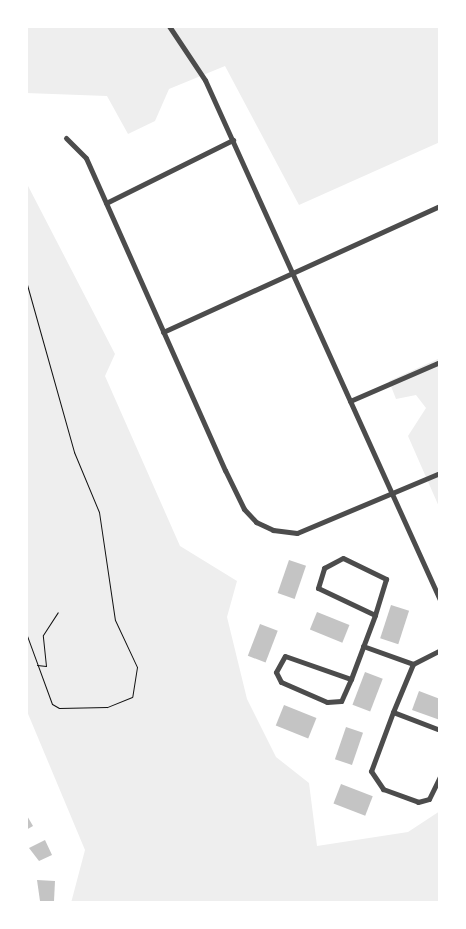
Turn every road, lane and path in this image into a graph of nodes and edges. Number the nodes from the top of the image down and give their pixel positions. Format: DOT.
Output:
graph roads {
  1 [pos="169,26"];
  2 [pos="66,138"];
  3 [pos="233,140"];
  4 [pos="106,204"];
  5 [pos="440,206"];
  6 [pos="292,272"];
  7 [pos="26,281"];
  8 [pos="163,332"];
  9 [pos="440,362"];
  10 [pos="350,400"];
  11 [pos="440,473"];
  12 [pos="392,495"];
  13 [pos="440,600"];
  14 [pos="58,612"];
  15 [pos="375,615"];
  16 [pos="26,633"];
  17 [pos="363,646"];
  18 [pos="440,650"];
  19 [pos="413,664"];
  20 [pos="36,665"];
  21 [pos="350,679"];
  22 [pos="393,712"];
  23 [pos="440,730"];
  24 [pos="440,776"];
  1 -- 3 [label="street"];
  2 -- 4 [label="street"];
  3 -- 4 [label="street"];
  3 -- 6 [label="street"];
  4 -- 8 [label="street"];
  5 -- 6 [label="street"];
  6 -- 8 [label="street"];
  6 -- 10 [label="street"];
  7 -- 20 [label="path"];
  8 -- 12 [label="street"];
  9 -- 10 [label="street"];
  10 -- 12 [label="street"];
  11 -- 12 [label="street"];
  12 -- 13 [label="street"];
  14 -- 20 [label="path"];
  15 -- 15 [label="street"];
  15 -- 17 [label="street"];
  16 -- 20 [label="path"];
  17 -- 19 [label="street"];
  17 -- 21 [label="street"];
  18 -- 19 [label="street"];
  19 -- 22 [label="street"];
  21 -- 21 [label="street"];
  22 -- 23 [label="street"];
  22 -- 24 [label="street"];
}
